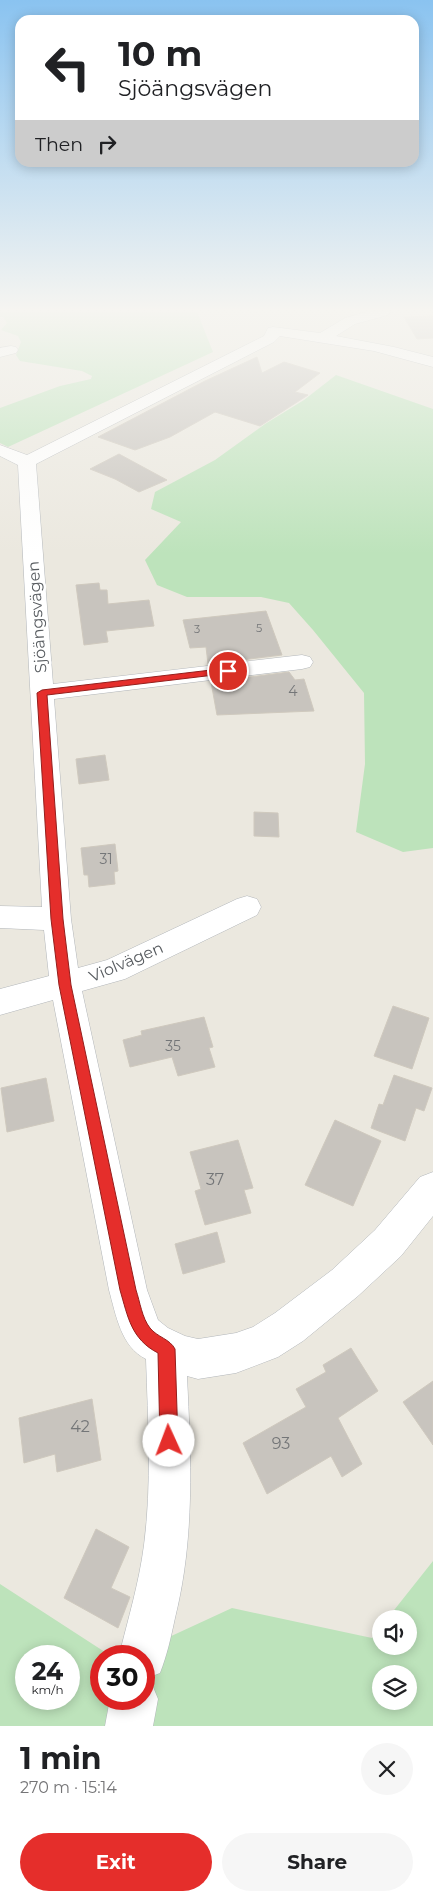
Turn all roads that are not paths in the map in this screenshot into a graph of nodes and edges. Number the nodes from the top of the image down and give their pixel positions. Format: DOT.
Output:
graph roads {
  1 [pos="164,393"];
  2 [pos="0,450"];
  3 [pos="27,462"];
  4 [pos="302,662"];
  5 [pos="42,693"];
  6 [pos="247,907"];
  7 [pos="0,917"];
  8 [pos="57,919"];
  9 [pos="65,985"];
  10 [pos="0,1002"];
  11 [pos="433,1190"];
  12 [pos="166,1349"];
  13 [pos="146,1645"];
  14 [pos="132,1710"];
  15 [pos="129,1726"];
  1 -- 3 [label="street"];
  2 -- 3 [label="street"];
  3 -- 5 [label="street, Sjöängsvägen"];
  4 -- 5 [label="street"];
  5 -- 8 [label="street, Sjöängsvägen"];
  6 -- 9 [label="street, Violvägen"];
  7 -- 8 [label="street"];
  8 -- 9 [label="street, Sjöängsvägen"];
  9 -- 10 [label="street, Violvägen"];
  9 -- 12 [label="street, Sjöängsvägen"];
  11 -- 12 [label="street, Sjöängsvägen"];
  12 -- 13 [label="street"];
  14 -- 15 [label="street"];
}
